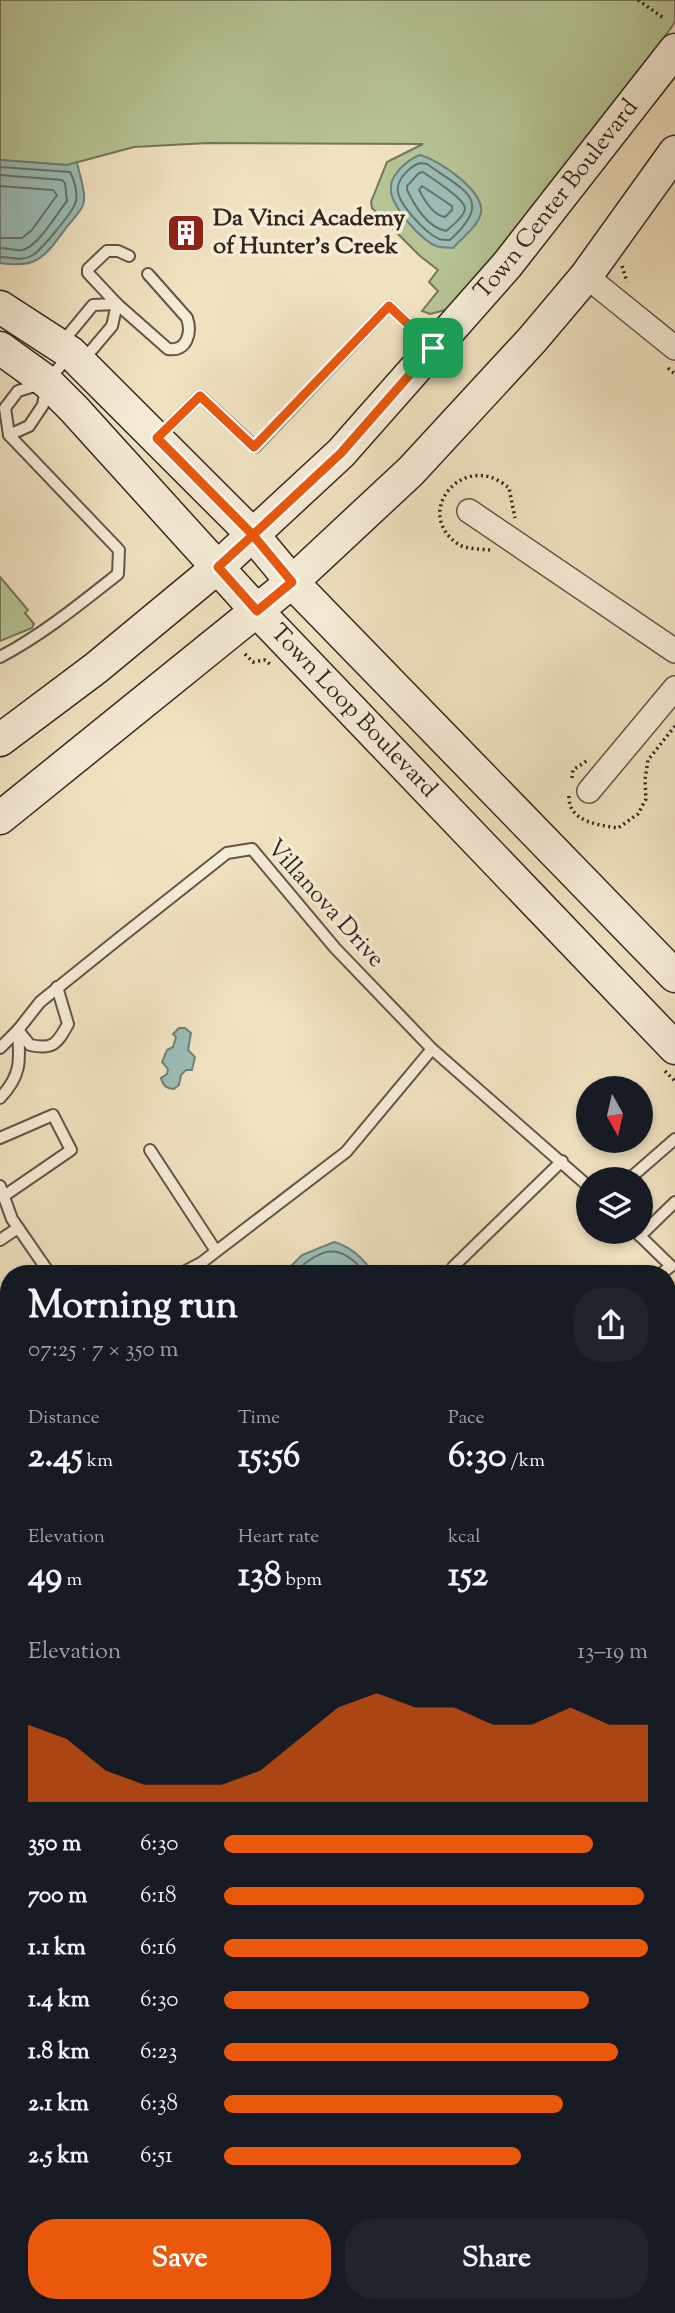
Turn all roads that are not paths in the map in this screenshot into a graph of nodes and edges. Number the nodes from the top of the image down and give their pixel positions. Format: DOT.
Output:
graph roads {
  1 [pos="675,51"];
  2 [pos="675,152"];
  3 [pos="129,256"];
  4 [pos="148,274"];
  5 [pos="586,276"];
  6 [pos="117,304"];
  7 [pos="0,307"];
  8 [pos="0,348"];
  9 [pos="433,348"];
  10 [pos="71,353"];
  11 [pos="670,357"];
  12 [pos="47,382"];
  13 [pos="9,435"];
  14 [pos="157,438"];
  15 [pos="469,511"];
  16 [pos="253,535"];
  17 [pos="218,567"];
  18 [pos="292,582"];
  19 [pos="257,611"];
  20 [pos="675,651"];
  21 [pos="0,657"];
  22 [pos="675,688"];
  23 [pos="6,732"];
  24 [pos="589,791"];
  25 [pos="0,818"];
  26 [pos="675,976"];
  27 [pos="57,987"];
  28 [pos="18,1030"];
  29 [pos="0,1048"];
  30 [pos="675,1048"];
  31 [pos="432,1049"];
  32 [pos="0,1098"];
  33 [pos="0,1138"];
  34 [pos="675,1139"];
  35 [pos="150,1150"];
  36 [pos="562,1161"];
  37 [pos="643,1167"];
  38 [pos="576,1174"];
  39 [pos="2,1191"];
  40 [pos="675,1202"];
  41 [pos="653,1221"];
  42 [pos="18,1228"];
  43 [pos="0,1240"];
  44 [pos="648,1244"];
  45 [pos="216,1251"];
  46 [pos="44,1265"];
  47 [pos="197,1265"];
  48 [pos="455,1265"];
  49 [pos="670,1265"];
  1 -- 9 [label="street, Town Center Boulevard"];
  2 -- 5 [label="street"];
  3 -- 6 [label="lane"];
  4 -- 6 [label="lane"];
  5 -- 11 [label="street"];
  5 -- 18 [label="street"];
  6 -- 10 [label="lane"];
  6 -- 10 [label="lane"];
  7 -- 10 [label="street, Town Loop Boulevard"];
  8 -- 12 [label="street, Town Loop Boulevard"];
  9 -- 14 [label="lane"];
  9 -- 16 [label="street, Town Center Boulevard"];
  10 -- 12 [label="lane"];
  10 -- 14 [label="street, Town Loop Boulevard"];
  12 -- 13 [label="lane"];
  12 -- 13 [label="lane"];
  12 -- 17 [label="street, Town Loop Boulevard"];
  13 -- 21 [label="lane"];
  14 -- 16 [label="street, Town Loop Boulevard"];
  15 -- 20 [label="street"];
  16 -- 17 [label="street, Town Center Boulevard"];
  16 -- 18 [label="street, Town Loop Boulevard"];
  17 -- 19 [label="street, Town Loop Boulevard"];
  17 -- 23 [label="street, Town Center Boulevard"];
  18 -- 19 [label="street"];
  18 -- 26 [label="street, Town Loop Boulevard"];
  19 -- 25 [label="street"];
  19 -- 30 [label="street, Town Loop Boulevard"];
  22 -- 24 [label="street"];
  27 -- 28 [label="lane, Villanova Drive"];
  27 -- 28 [label="lane"];
  27 -- 31 [label="lane, Villanova Drive"];
  28 -- 29 [label="lane, Villanova Drive"];
  28 -- 32 [label="lane"];
  31 -- 36 [label="lane, Villanova Drive"];
  31 -- 45 [label="lane"];
  33 -- 39 [label="lane"];
  34 -- 37 [label="lane"];
  35 -- 45 [label="lane"];
  36 -- 38 [label="lane, Villanova Drive"];
  36 -- 48 [label="lane"];
  39 -- 42 [label="lane"];
  40 -- 41 [label="lane"];
  42 -- 43 [label="lane"];
  42 -- 46 [label="lane"];
  44 -- 49 [label="lane"];
  45 -- 47 [label="lane"];
}
